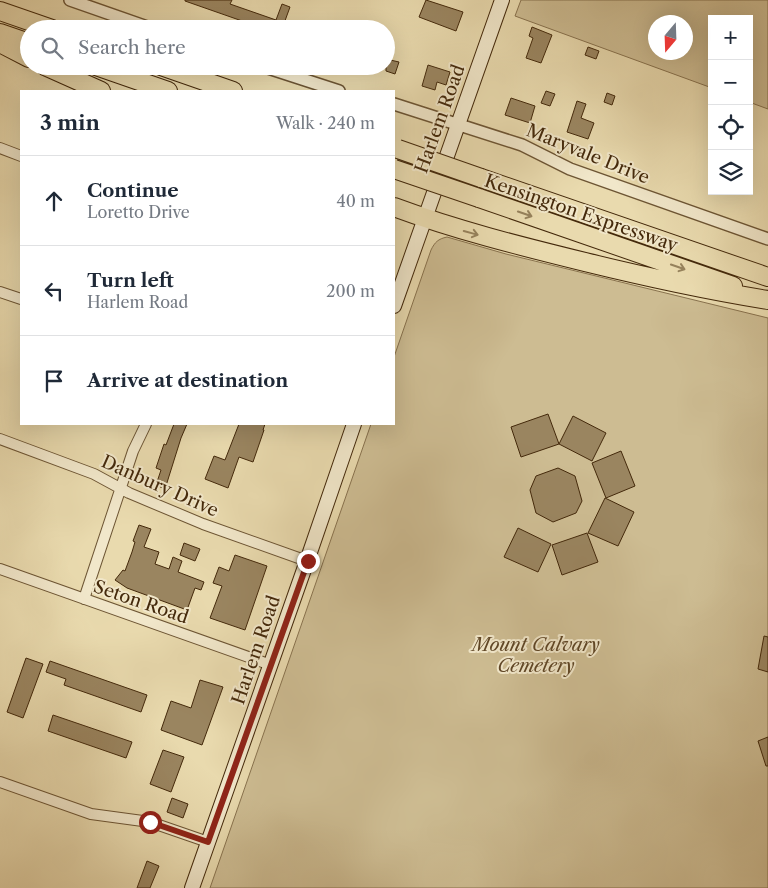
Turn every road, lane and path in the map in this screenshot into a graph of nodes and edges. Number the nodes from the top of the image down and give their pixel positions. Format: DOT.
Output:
graph roads {
  1 [pos="70,0"];
  2 [pos="502,0"];
  3 [pos="0,11"];
  4 [pos="26,20"];
  5 [pos="127,20"];
  6 [pos="0,33"];
  7 [pos="20,40"];
  8 [pos="0,43"];
  9 [pos="20,53"];
  10 [pos="65,75"];
  11 [pos="122,75"];
  12 [pos="187,75"];
  13 [pos="290,75"];
  14 [pos="99,90"];
  15 [pos="165,90"];
  16 [pos="230,90"];
  17 [pos="336,90"];
  18 [pos="395,104"];
  19 [pos="458,124"];
  20 [pos="0,148"];
  21 [pos="396,148"];
  22 [pos="20,156"];
  23 [pos="395,169"];
  24 [pos="395,207"];
  25 [pos="424,218"];
  26 [pos="768,239"];
  27 [pos="768,277"];
  28 [pos="396,291"];
  29 [pos="0,292"];
  30 [pos="20,299"];
  31 [pos="768,299"];
  32 [pos="146,425"];
  33 [pos="354,425"];
  34 [pos="0,439"];
  35 [pos="121,489"];
  36 [pos="308,561"];
  37 [pos="0,569"];
  38 [pos="84,599"];
  39 [pos="271,665"];
  40 [pos="0,782"];
  41 [pos="208,842"];
  42 [pos="192,888"];
  1 -- 5 [label="street"];
  2 -- 19 [label="main road, Harlem Road"];
  3 -- 4 [label="highway"];
  6 -- 7 [label="highway"];
  8 -- 9 [label="highway"];
  10 -- 14 [label="highway"];
  11 -- 15 [label="highway"];
  12 -- 16 [label="highway"];
  13 -- 17 [label="street"];
  18 -- 19 [label="street, Maryvale Drive"];
  19 -- 25 [label="main road, Harlem Road"];
  19 -- 26 [label="street, Maryvale Drive"];
  20 -- 22 [label="street"];
  21 -- 27 [label="highway, Kensington Expressway, bridge"];
  23 -- 31 [label="highway, Kensington Expressway, one-way, bridge"];
  24 -- 25 [label="highway"];
  25 -- 28 [label="main road, Harlem Road"];
  25 -- 31 [label="highway, one-way"];
  29 -- 30 [label="street"];
  32 -- 35 [label="street"];
  33 -- 36 [label="main road, Harlem Road"];
  34 -- 35 [label="street, Danbury Drive"];
  35 -- 36 [label="street, Danbury Drive"];
  35 -- 38 [label="street"];
  36 -- 39 [label="main road, Harlem Road"];
  37 -- 38 [label="street, Seton Road"];
  38 -- 39 [label="street, Seton Road"];
  39 -- 41 [label="main road, Harlem Road"];
  40 -- 41 [label="street"];
  41 -- 42 [label="main road, Harlem Road"];
}
